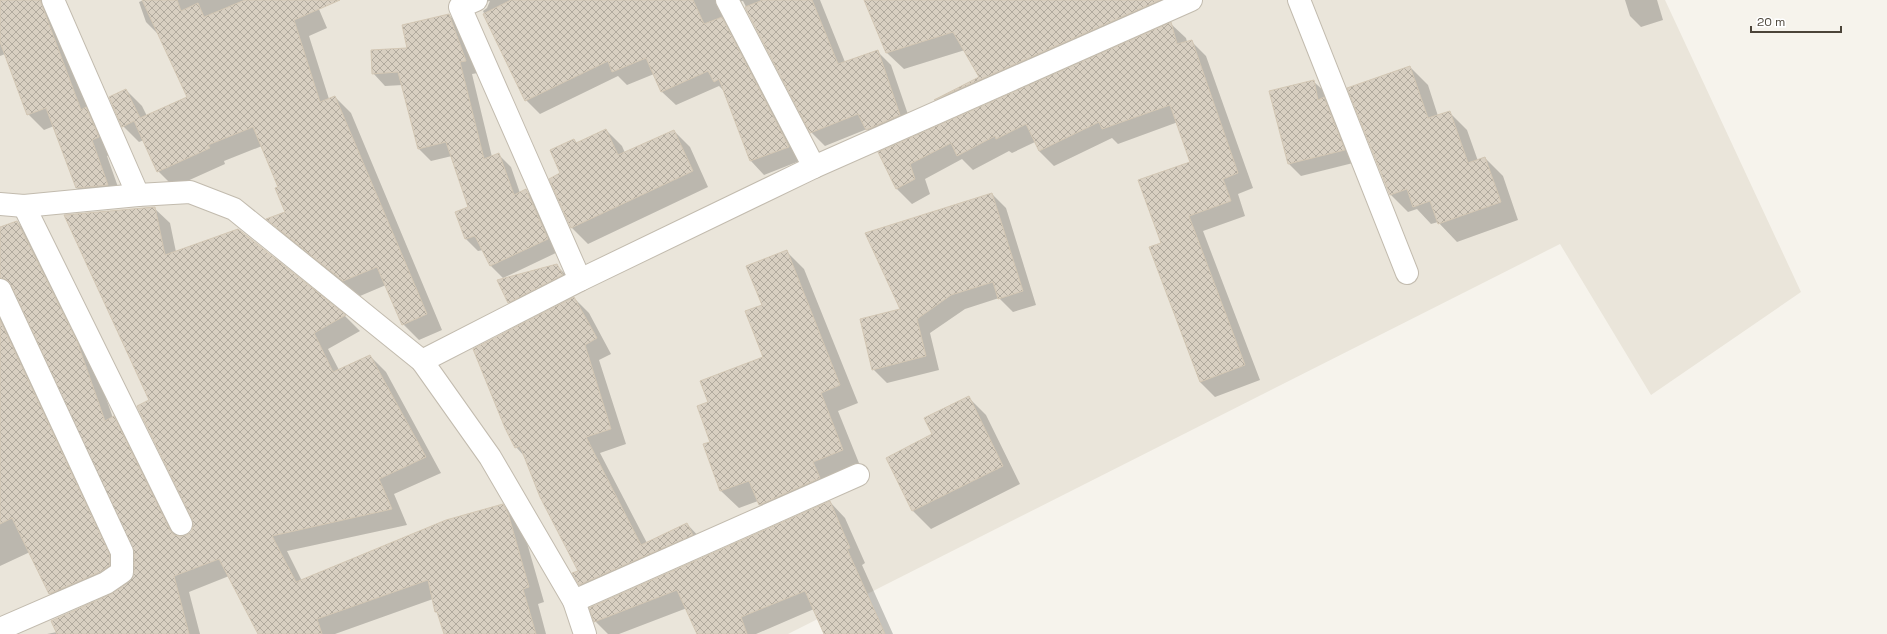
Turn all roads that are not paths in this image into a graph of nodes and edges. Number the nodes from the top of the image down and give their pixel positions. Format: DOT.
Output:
graph roads {
  1 [pos="53,0"];
  2 [pos="476,0"];
  3 [pos="728,0"];
  4 [pos="1191,0"];
  5 [pos="1299,0"];
  6 [pos="814,167"];
  7 [pos="138,195"];
  8 [pos="0,204"];
  9 [pos="24,206"];
  10 [pos="1407,273"];
  11 [pos="580,280"];
  12 [pos="0,290"];
  13 [pos="422,362"];
  14 [pos="858,475"];
  15 [pos="181,524"];
  16 [pos="574,601"];
  17 [pos="0,629"];
  18 [pos="585,634"];
  1 -- 7 [label="street"];
  2 -- 11 [label="street"];
  3 -- 6 [label="street"];
  4 -- 6 [label="street"];
  5 -- 10 [label="street"];
  6 -- 11 [label="street"];
  7 -- 9 [label="street"];
  7 -- 13 [label="street"];
  8 -- 9 [label="street"];
  9 -- 15 [label="street"];
  11 -- 13 [label="street"];
  12 -- 17 [label="street"];
  13 -- 16 [label="street"];
  14 -- 16 [label="street"];
  16 -- 18 [label="street"];
}
